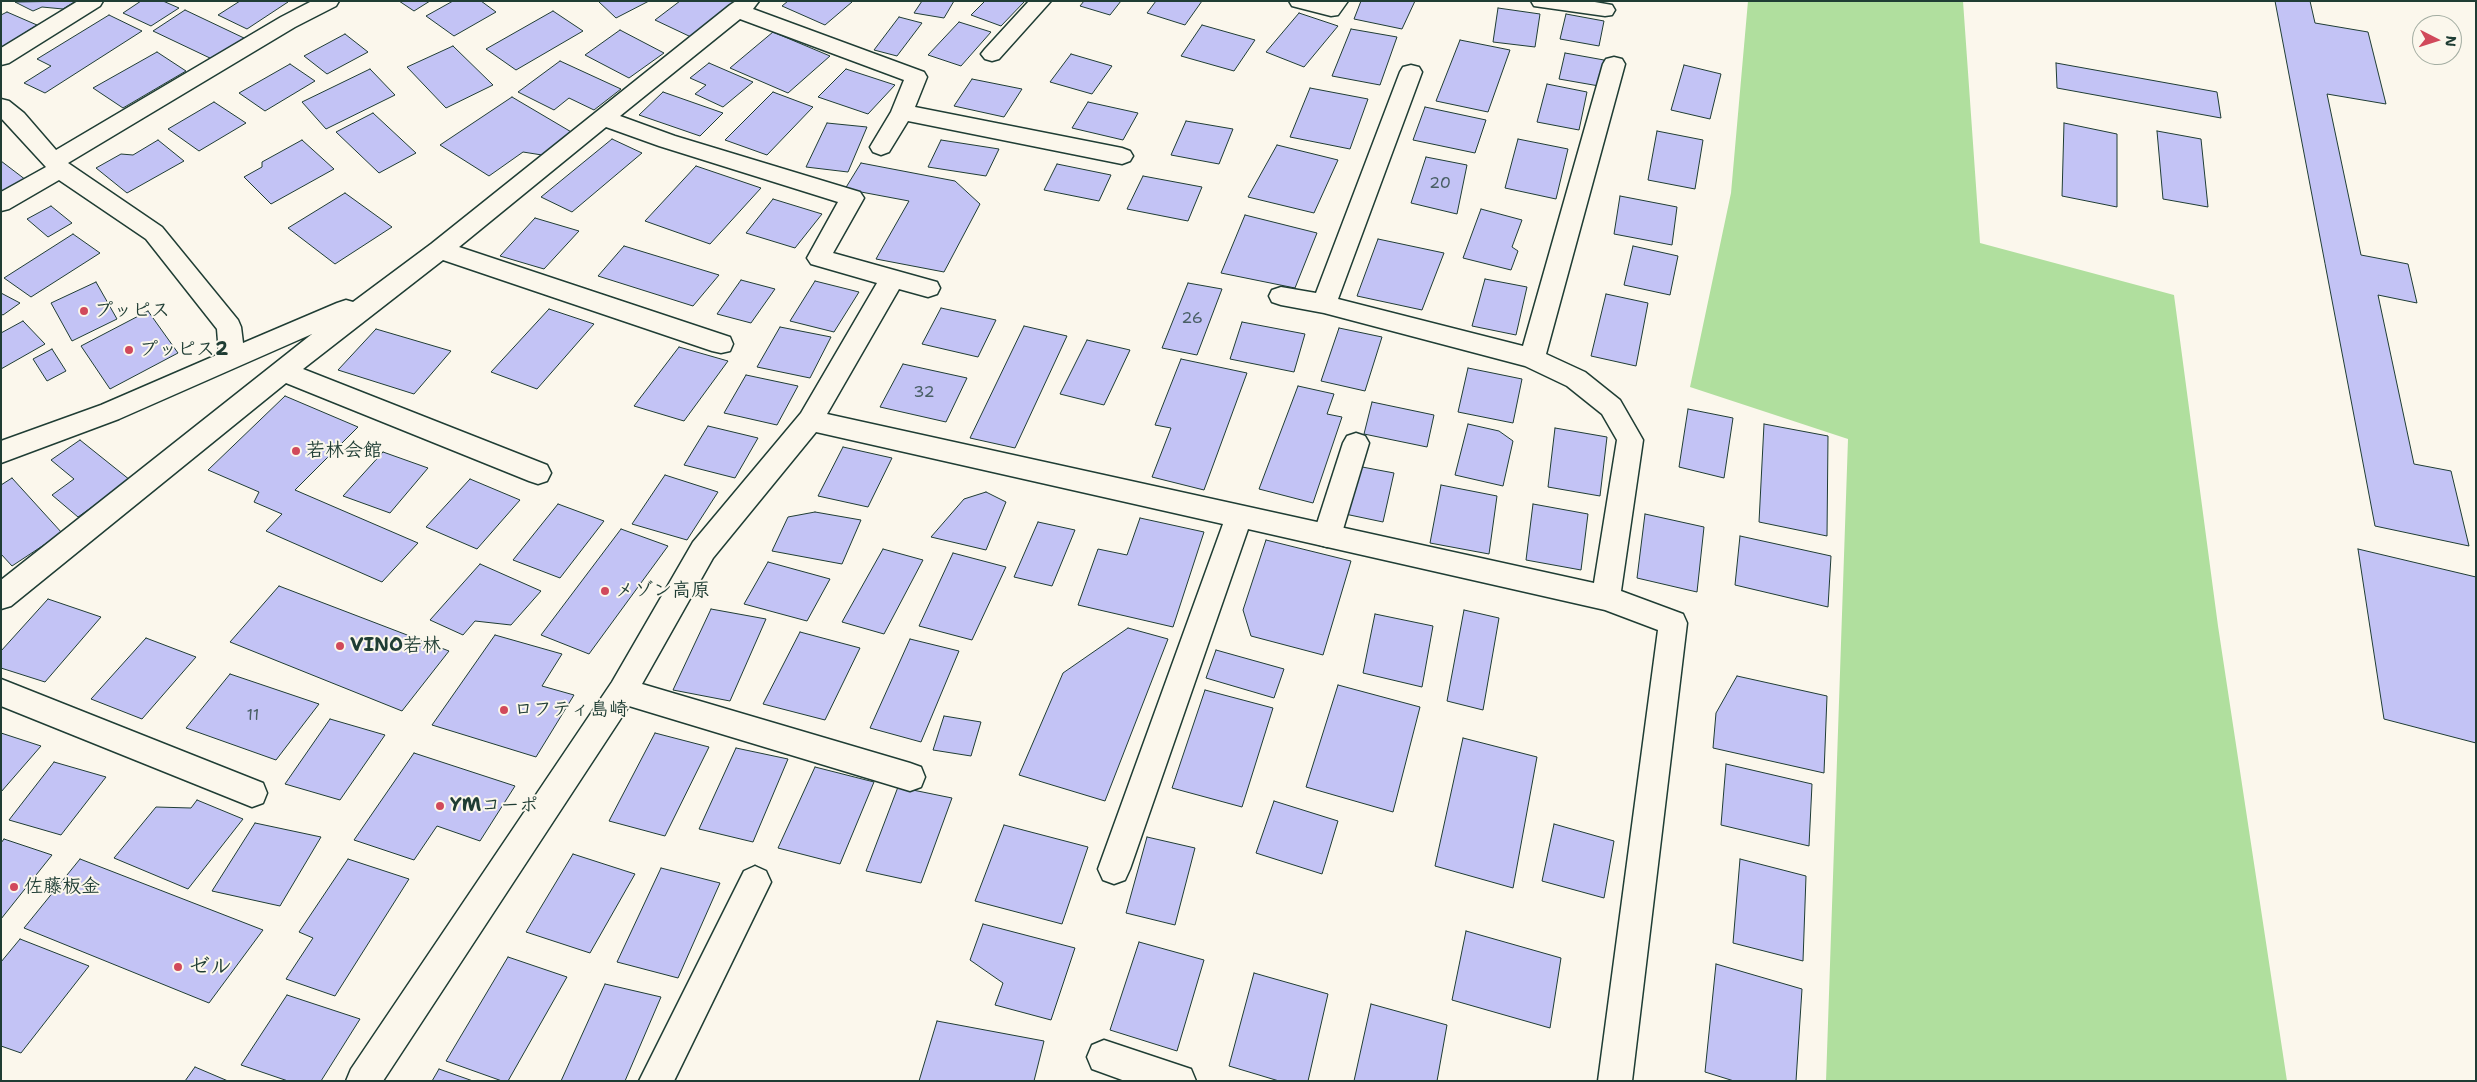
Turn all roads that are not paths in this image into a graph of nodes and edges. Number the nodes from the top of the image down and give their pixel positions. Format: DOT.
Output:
graph roads {
  1 [pos="93,1"];
  2 [pos="329,1"];
  3 [pos="1041,1"];
  4 [pos="1299,1"];
  5 [pos="1338,1"];
  6 [pos="1541,1"];
  7 [pos="743,6"];
  8 [pos="1605,10"];
  9 [pos="992,54"];
  10 [pos="1,58"];
  11 [pos="1614,64"];
  12 [pos="1411,72"];
  13 [pos="1,106"];
  14 [pos="902,112"];
  15 [pos="604,118"];
  16 [pos="881,147"];
  17 [pos="1122,156"];
  18 [pos="57,165"];
  19 [pos="1,203"];
  20 [pos="439,250"];
  21 [pos="892,278"];
  22 [pos="928,288"];
  23 [pos="377,296"];
  24 [pos="1281,296"];
  25 [pos="1324,304"];
  26 [pos="721,344"];
  27 [pos="1532,358"];
  28 [pos="232,360"];
  29 [pos="284,372"];
  30 [pos="810,420"];
  31 [pos="1356,443"];
  32 [pos="1,452"];
  33 [pos="538,473"];
  34 [pos="1239,516"];
  35 [pos="1327,536"];
  36 [pos="1,597"];
  37 [pos="1606,598"];
  38 [pos="622,691"];
  39 [pos="1,692"];
  40 [pos="910,776"];
  41 [pos="252,793"];
  42 [pos="1114,868"];
  43 [pos="755,882"];
  44 [pos="1104,1057"];
  45 [pos="363,1081"];
  46 [pos="656,1081"];
  47 [pos="1179,1081"];
  48 [pos="1614,1081"];
  1 -- 10 [label="street"];
  2 -- 18 [label="street"];
  3 -- 9 [label="street"];
  4 -- 5 [label="street"];
  6 -- 8 [label="street"];
  7 -- 14 [label="street"];
  7 -- 15 [label="street"];
  11 -- 27 [label="street"];
  12 -- 25 [label="street"];
  13 -- 18 [label="street"];
  14 -- 16 [label="street"];
  14 -- 17 [label="street"];
  15 -- 20 [label="street"];
  15 -- 21 [label="street"];
  18 -- 19 [label="street"];
  18 -- 28 [label="street"];
  20 -- 23 [label="street"];
  20 -- 26 [label="street"];
  21 -- 22 [label="street"];
  21 -- 30 [label="street"];
  23 -- 28 [label="street"];
  23 -- 29 [label="street"];
  24 -- 25 [label="street"];
  25 -- 27 [label="street"];
  27 -- 37 [label="street"];
  28 -- 32 [label="street"];
  29 -- 33 [label="street"];
  29 -- 36 [label="street"];
  30 -- 34 [label="street"];
  30 -- 38 [label="street"];
  31 -- 35 [label="street"];
  34 -- 35 [label="street"];
  34 -- 42 [label="street"];
  35 -- 37 [label="street"];
  37 -- 48 [label="street"];
  38 -- 40 [label="street"];
  38 -- 45 [label="street"];
  39 -- 41 [label="street"];
  43 -- 46 [label="street"];
  44 -- 47 [label="street"];
}
